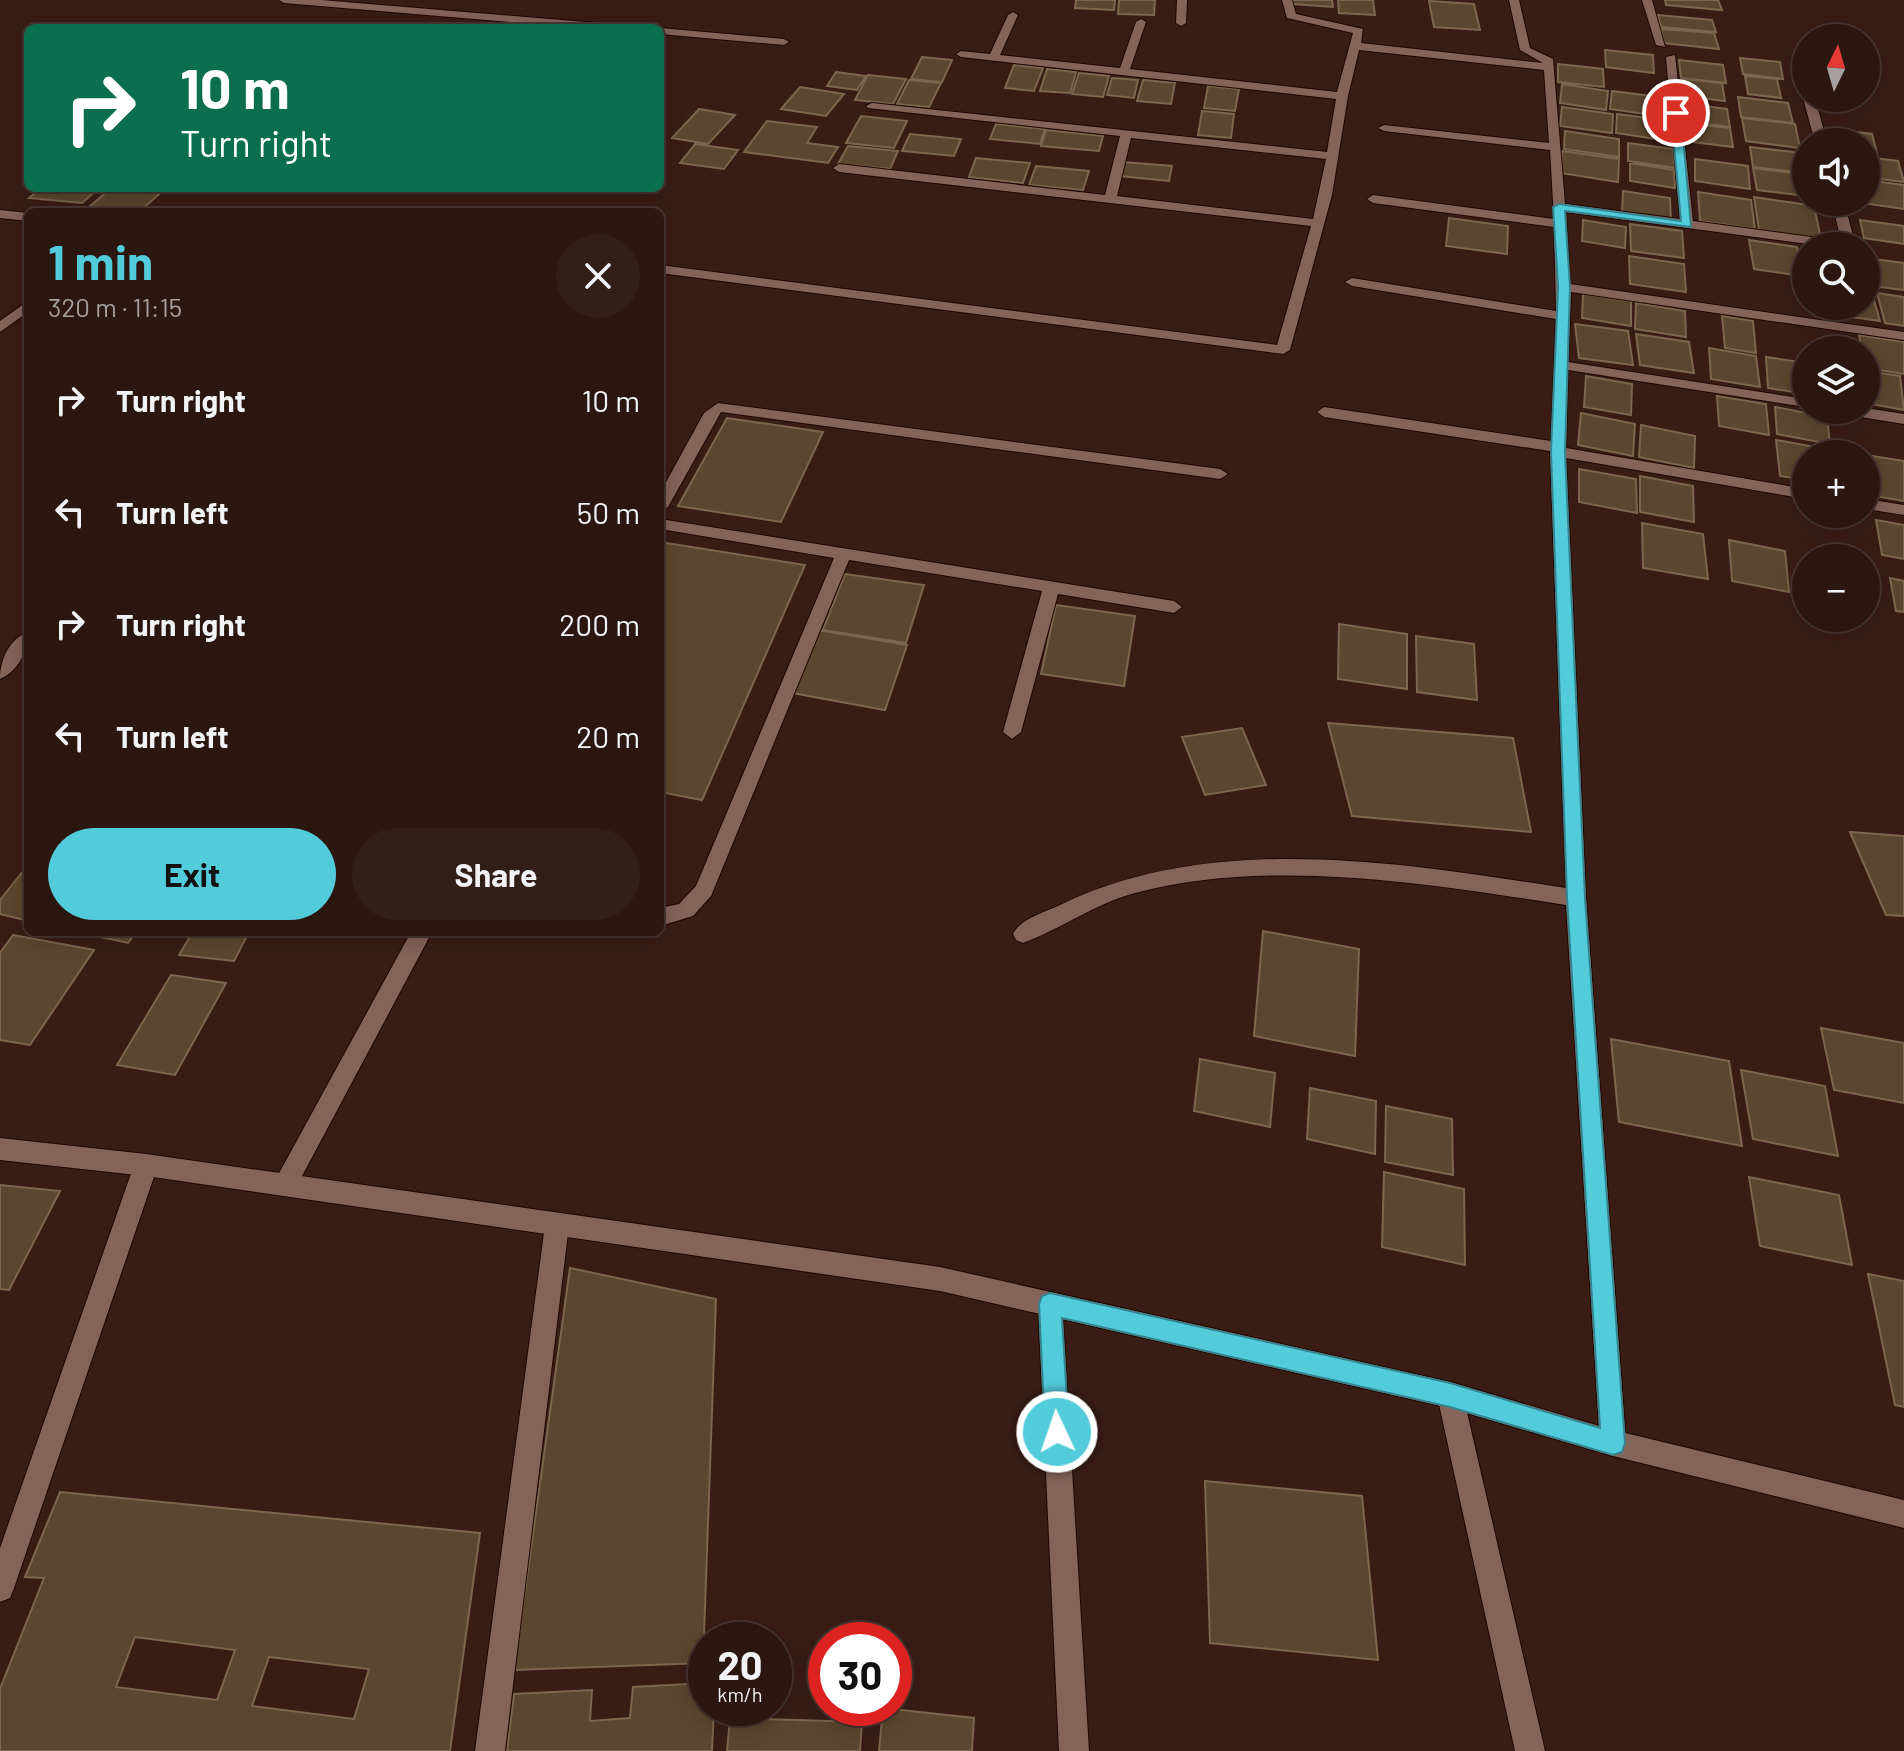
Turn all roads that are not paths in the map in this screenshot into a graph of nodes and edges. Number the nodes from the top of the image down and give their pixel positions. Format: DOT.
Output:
graph roads {
  1 [pos="284,0"];
  2 [pos="1182,0"];
  3 [pos="1287,0"];
  4 [pos="1514,0"];
  5 [pos="1647,0"];
  6 [pos="1013,15"];
  7 [pos="1141,22"];
  8 [pos="1181,23"];
  9 [pos="573,24"];
  10 [pos="664,31"];
  11 [pos="784,42"];
  12 [pos="1661,45"];
  13 [pos="1355,46"];
  14 [pos="961,54"];
  15 [pos="994,57"];
  16 [pos="1671,57"];
  17 [pos="1549,67"];
  18 [pos="1125,69"];
  19 [pos="1342,96"];
  20 [pos="872,106"];
  21 [pos="1384,128"];
  22 [pos="1126,134"];
  23 [pos="1555,147"];
  24 [pos="1332,156"];
  25 [pos="839,168"];
  26 [pos="1110,199"];
  27 [pos="1373,199"];
  28 [pos="1559,207"];
  29 [pos="0,214"];
  30 [pos="1842,216"];
  31 [pos="24,217"];
  32 [pos="1318,223"];
  33 [pos="1560,224"];
  34 [pos="1687,225"];
  35 [pos="664,270"];
  36 [pos="1352,282"];
  37 [pos="1564,287"];
  38 [pos="24,308"];
  39 [pos="1562,316"];
  40 [pos="0,328"];
  41 [pos="1904,336"];
  42 [pos="1563,365"];
  43 [pos="1792,401"];
  44 [pos="1324,412"];
  45 [pos="1880,415"];
  46 [pos="1904,419"];
  47 [pos="1558,450"];
  48 [pos="1220,474"];
  49 [pos="1792,492"];
  50 [pos="664,500"];
  51 [pos="1880,506"];
  52 [pos="1904,510"];
  53 [pos="664,525"];
  54 [pos="843,556"];
  55 [pos="1051,588"];
  56 [pos="1174,607"];
  57 [pos="24,643"];
  58 [pos="0,672"];
  59 [pos="1012,732"];
  60 [pos="1576,898"];
  61 [pos="664,917"];
  62 [pos="1023,934"];
  63 [pos="420,936"];
  64 [pos="0,1149"];
  65 [pos="146,1165"];
  66 [pos="285,1185"];
  67 [pos="557,1225"];
  68 [pos="1050,1304"];
  69 [pos="1450,1395"];
  70 [pos="1613,1443"];
  71 [pos="1904,1514"];
  72 [pos="0,1588"];
  73 [pos="490,1751"];
  74 [pos="1074,1751"];
  75 [pos="1530,1751"];
  1 -- 9 [label="street"];
  2 -- 8 [label="street"];
  3 -- 13 [label="street"];
  4 -- 17 [label="street"];
  5 -- 12 [label="street"];
  6 -- 15 [label="street"];
  7 -- 18 [label="street"];
  10 -- 11 [label="street"];
  13 -- 17 [label="street"];
  13 -- 19 [label="street"];
  14 -- 15 [label="street"];
  15 -- 18 [label="street"];
  16 -- 34 [label="street"];
  17 -- 23 [label="street"];
  18 -- 19 [label="street"];
  19 -- 24 [label="street"];
  20 -- 22 [label="street"];
  21 -- 23 [label="street"];
  22 -- 24 [label="street"];
  22 -- 26 [label="street"];
  23 -- 28 [label="street"];
  24 -- 32 [label="street"];
  25 -- 26 [label="street"];
  26 -- 32 [label="street"];
  27 -- 33 [label="street"];
  28 -- 33 [label="street"];
  28 -- 34 [label="street"];
  29 -- 31 [label="street"];
  30 -- 34 [label="street"];
  32 -- 35 [label="street"];
  33 -- 37 [label="street"];
  36 -- 39 [label="street"];
  37 -- 39 [label="street"];
  37 -- 41 [label="street"];
  38 -- 40 [label="street"];
  39 -- 42 [label="street"];
  42 -- 43 [label="street"];
  42 -- 47 [label="street"];
  44 -- 47 [label="street"];
  45 -- 46 [label="street"];
  47 -- 49 [label="street"];
  47 -- 60 [label="street"];
  48 -- 50 [label="street"];
  51 -- 52 [label="street"];
  53 -- 54 [label="street"];
  54 -- 55 [label="street"];
  54 -- 61 [label="street"];
  55 -- 56 [label="street"];
  55 -- 59 [label="street"];
  57 -- 58 [label="street"];
  60 -- 62 [label="street"];
  60 -- 70 [label="street"];
  63 -- 66 [label="street"];
  64 -- 65 [label="street"];
  65 -- 66 [label="street"];
  65 -- 72 [label="street"];
  66 -- 67 [label="street"];
  67 -- 68 [label="street"];
  67 -- 73 [label="street"];
  68 -- 69 [label="street"];
  68 -- 74 [label="street"];
  69 -- 70 [label="street"];
  69 -- 75 [label="street"];
  70 -- 71 [label="street"];
}
